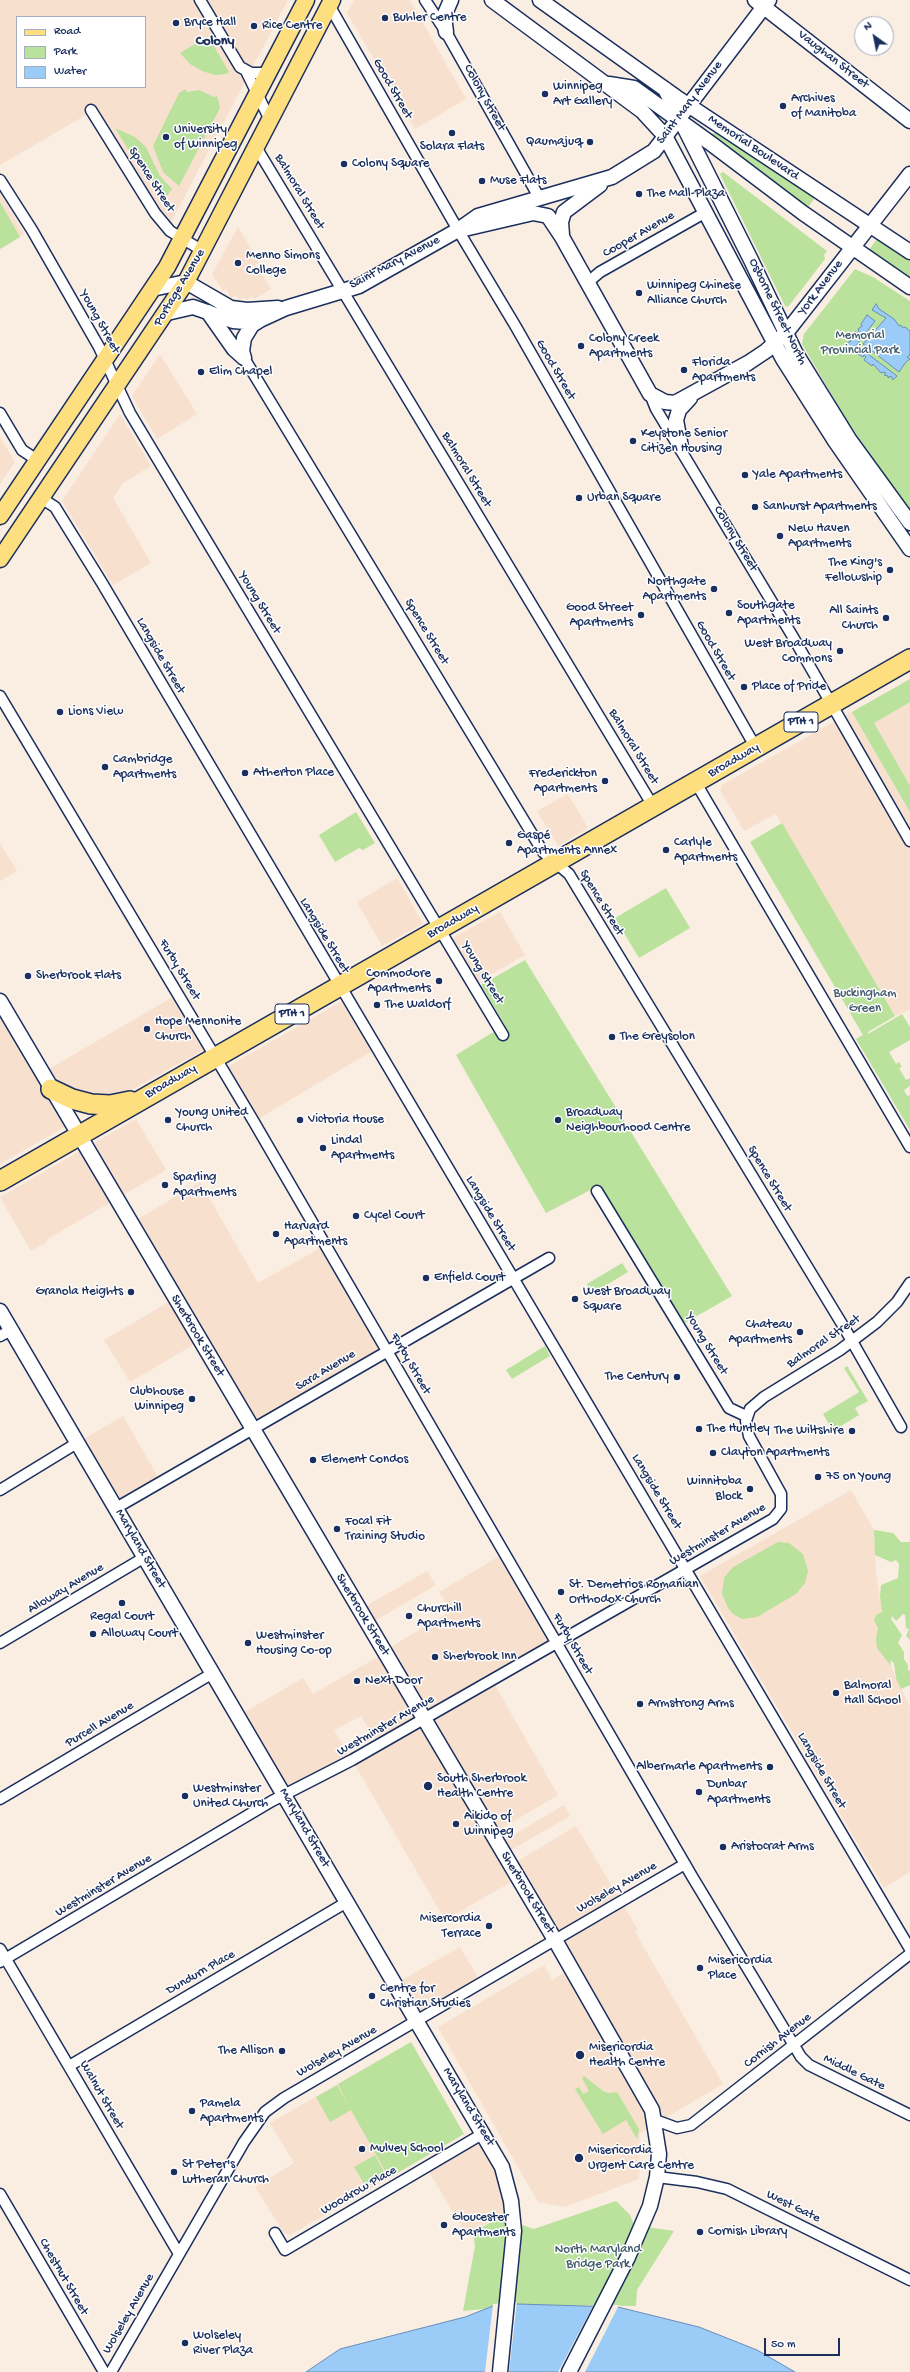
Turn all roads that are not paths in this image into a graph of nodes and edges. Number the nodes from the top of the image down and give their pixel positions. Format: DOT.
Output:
graph roads {
  1 [pos="200,0"];
  2 [pos="306,0"];
  3 [pos="425,0"];
  4 [pos="451,0"];
  5 [pos="492,0"];
  6 [pos="540,0"];
  7 [pos="763,2"];
  8 [pos="331,3"];
  9 [pos="446,32"];
  10 [pos="246,71"];
  11 [pos="268,73"];
  12 [pos="607,83"];
  13 [pos="665,89"];
  14 [pos="257,94"];
  15 [pos="689,106"];
  16 [pos="91,110"];
  17 [pos="270,120"];
  18 [pos="678,120"];
  19 [pos="910,121"];
  20 [pos="665,136"];
  21 [pos="256,147"];
  22 [pos="910,174"];
  23 [pos="612,177"];
  24 [pos="0,180"];
  25 [pos="540,199"];
  26 [pos="706,212"];
  27 [pos="548,216"];
  28 [pos="869,225"];
  29 [pos="458,230"];
  30 [pos="562,237"];
  31 [pos="182,240"];
  32 [pos="852,247"];
  33 [pos="203,251"];
  34 [pos="910,252"];
  35 [pos="186,282"];
  36 [pos="587,283"];
  37 [pos="910,287"];
  38 [pos="152,289"];
  39 [pos="344,291"];
  40 [pos="286,308"];
  41 [pos="208,312"];
  42 [pos="167,313"];
  43 [pos="260,320"];
  44 [pos="786,333"];
  45 [pos="775,344"];
  46 [pos="244,358"];
  47 [pos="105,360"];
  48 [pos="117,387"];
  49 [pos="650,394"];
  50 [pos="692,395"];
  51 [pos="0,413"];
  52 [pos="681,447"];
  53 [pos="37,460"];
  54 [pos="41,498"];
  55 [pos="0,516"];
  56 [pos="910,523"];
  57 [pos="910,549"];
  58 [pos="0,559"];
  59 [pos="908,661"];
  60 [pos="0,696"];
  61 [pos="831,705"];
  62 [pos="756,748"];
  63 [pos="696,783"];
  64 [pos="653,806"];
  65 [pos="910,841"];
  66 [pos="555,862"];
  67 [pos="440,929"];
  68 [pos="340,987"];
  69 [pos="0,1001"];
  70 [pos="503,1035"];
  71 [pos="215,1057"];
  72 [pos="51,1089"];
  73 [pos="143,1099"];
  74 [pos="79,1135"];
  75 [pos="910,1147"];
  76 [pos="0,1181"];
  77 [pos="597,1191"];
  78 [pos="549,1258"];
  79 [pos="513,1278"];
  80 [pos="910,1283"];
  81 [pos="0,1311"];
  82 [pos="6,1333"];
  83 [pos="852,1341"];
  84 [pos="387,1350"];
  85 [pos="746,1416"];
  86 [pos="901,1427"];
  87 [pos="252,1429"];
  88 [pos="77,1443"];
  89 [pos="0,1490"];
  90 [pos="116,1508"];
  91 [pos="145,1557"];
  92 [pos="687,1569"];
  93 [pos="0,1643"];
  94 [pos="557,1643"];
  95 [pos="213,1673"];
  96 [pos="424,1719"];
  97 [pos="285,1796"];
  98 [pos="0,1799"];
  99 [pos="685,1864"];
  100 [pos="347,1902"];
  101 [pos="555,1940"];
  102 [pos="0,1948"];
  103 [pos="910,1949"];
  104 [pos="910,1954"];
  105 [pos="3,1960"];
  106 [pos="416,2020"];
  107 [pos="794,2046"];
  108 [pos="69,2066"];
  109 [pos="910,2115"];
  110 [pos="655,2120"];
  111 [pos="484,2133"];
  112 [pos="658,2177"];
  113 [pos="0,2194"];
  114 [pos="275,2233"];
  115 [pos="179,2254"];
  116 [pos="910,2280"];
  117 [pos="104,2372"];
  118 [pos="111,2372"];
  119 [pos="500,2372"];
  120 [pos="569,2372"];
  1 -- 10 [label="street"];
  2 -- 11 [label="main road, Portage Avenue"];
  3 -- 9 [label="street, Colony Street"];
  4 -- 9 [label="main road"];
  5 -- 12 [label="main road, Memorial Boulevard"];
  6 -- 13 [label="main road, Memorial Boulevard"];
  7 -- 15 [label="main road, Saint Mary Avenue"];
  7 -- 19 [label="main road, Vaughan Street"];
  8 -- 17 [label="main road, Portage Avenue"];
  8 -- 29 [label="street, Good Street"];
  9 -- 25 [label="street, Colony Street"];
  10 -- 11 [label="street"];
  10 -- 14 [label="street"];
  11 -- 14 [label="main road, Portage Avenue"];
  12 -- 18 [label="main road, Memorial Boulevard"];
  12 -- 20 [label="main road, Memorial Boulevard"];
  13 -- 15 [label="main road, Memorial Boulevard"];
  13 -- 18 [label="main road, Osborne Street North"];
  14 -- 17 [label="street"];
  14 -- 31 [label="main road, Portage Avenue"];
  15 -- 18 [label="main road, Saint Mary Avenue"];
  15 -- 28 [label="main road, Memorial Boulevard"];
  16 -- 31 [label="street, Spence Street"];
  17 -- 21 [label="main road, Portage Avenue"];
  18 -- 20 [label="main road, Saint Mary Avenue"];
  18 -- 32 [label="main road, Memorial Boulevard"];
  18 -- 44 [label="main road, Osborne Street North"];
  20 -- 23 [label="main road, Saint Mary Avenue"];
  20 -- 26 [label="main road, Osborne Street North"];
  21 -- 33 [label="main road, Portage Avenue"];
  21 -- 39 [label="street, Balmoral Street"];
  22 -- 28 [label="main road, York Avenue"];
  23 -- 25 [label="main road, Saint Mary Avenue"];
  23 -- 30 [label="main road, Colony Street"];
  24 -- 47 [label="street, Young Street"];
  25 -- 29 [label="main road, Saint Mary Avenue"];
  26 -- 36 [label="street, Cooper Avenue"];
  26 -- 45 [label="main road, Osborne Street North"];
  27 -- 29 [label="main road, Saint Mary Avenue"];
  27 -- 30 [label="main road, Colony Street"];
  28 -- 32 [label="main road, York Avenue"];
  28 -- 34 [label="main road, Memorial Boulevard"];
  29 -- 39 [label="main road, Saint Mary Avenue"];
  29 -- 62 [label="street, Good Street"];
  30 -- 36 [label="main road, Colony Street"];
  31 -- 33 [label="street, Spence Street"];
  31 -- 38 [label="main road, Portage Avenue"];
  32 -- 37 [label="main road, Memorial Boulevard"];
  32 -- 44 [label="main road, York Avenue"];
  33 -- 35 [label="main road, Portage Avenue"];
  35 -- 38 [label="main road"];
  35 -- 40 [label="main road, Saint Mary Avenue"];
  35 -- 42 [label="main road, Portage Avenue"];
  36 -- 49 [label="main road, Colony Street"];
  38 -- 47 [label="main road, Portage Avenue"];
  39 -- 40 [label="main road, Saint Mary Avenue"];
  39 -- 64 [label="street, Balmoral Street"];
  40 -- 43 [label="main road, Saint Mary Avenue"];
  41 -- 42 [label="main road, Saint Mary Avenue"];
  41 -- 43 [label="main road, Saint Mary Avenue"];
  41 -- 46 [label="main road"];
  42 -- 48 [label="main road, Portage Avenue"];
  43 -- 46 [label="main road"];
  44 -- 45 [label="main road, York Avenue"];
  44 -- 56 [label="main road, Osborne Street North"];
  45 -- 50 [label="main road, York Avenue"];
  45 -- 57 [label="main road, Osborne Street North"];
  46 -- 66 [label="street, Spence Street"];
  47 -- 48 [label="street, Young Street"];
  47 -- 53 [label="main road, Portage Avenue"];
  48 -- 54 [label="main road, Portage Avenue"];
  48 -- 67 [label="street, Young Street"];
  49 -- 50 [label="main road, York Avenue"];
  49 -- 52 [label="street, Colony Street"];
  50 -- 52 [label="main road"];
  51 -- 53 [label="street"];
  52 -- 61 [label="street, Colony Street"];
  53 -- 55 [label="main road, Portage Avenue"];
  54 -- 58 [label="main road, Portage Avenue"];
  54 -- 68 [label="street, Langside Street"];
  59 -- 61 [label="highway, Broadway / PTH 1"];
  60 -- 71 [label="street, Furby Street"];
  61 -- 62 [label="highway, Broadway / PTH 1"];
  61 -- 65 [label="street, Colony Street"];
  62 -- 63 [label="highway, Broadway / PTH 1"];
  63 -- 64 [label="highway, Broadway / PTH 1"];
  63 -- 75 [label="street"];
  64 -- 66 [label="highway, Broadway / PTH 1"];
  66 -- 67 [label="highway, Broadway / PTH 1"];
  66 -- 83 [label="street, Spence Street"];
  67 -- 68 [label="highway, Broadway / PTH 1"];
  67 -- 70 [label="street, Young Street"];
  68 -- 71 [label="highway, Broadway / PTH 1"];
  68 -- 79 [label="street, Langside Street"];
  69 -- 72 [label="main road, Sherbrook Street"];
  71 -- 73 [label="highway, Broadway / PTH 1"];
  71 -- 84 [label="street, Furby Street"];
  72 -- 73 [label="highway"];
  72 -- 74 [label="main road, Sherbrook Street"];
  73 -- 74 [label="highway, Broadway / PTH 1"];
  74 -- 76 [label="highway, Broadway / PTH 1"];
  74 -- 87 [label="main road, Sherbrook Street"];
  77 -- 85 [label="street, Young Street"];
  78 -- 79 [label="street, Sara Avenue"];
  79 -- 84 [label="street, Sara Avenue"];
  79 -- 92 [label="street, Langside Street"];
  80 -- 83 [label="street, Balmoral Street"];
  81 -- 82 [label="main road, Maryland Street"];
  82 -- 88 [label="main road, Maryland Street"];
  83 -- 85 [label="street, Balmoral Street"];
  83 -- 86 [label="street, Spence Street"];
  84 -- 87 [label="street, Sara Avenue"];
  84 -- 94 [label="street, Furby Street"];
  85 -- 92 [label="street, Westminster Avenue"];
  87 -- 90 [label="street, Sara Avenue"];
  87 -- 96 [label="main road, Sherbrook Street"];
  88 -- 89 [label="street"];
  88 -- 90 [label="main road, Maryland Street"];
  90 -- 91 [label="main road, Maryland Street"];
  91 -- 93 [label="street, Alloway Avenue"];
  91 -- 95 [label="main road, Maryland Street"];
  92 -- 94 [label="street, Westminster Avenue"];
  92 -- 103 [label="street, Langside Street"];
  94 -- 96 [label="street, Westminster Avenue"];
  94 -- 99 [label="street, Furby Street"];
  95 -- 97 [label="main road, Maryland Street"];
  95 -- 98 [label="street, Purcell Avenue"];
  96 -- 97 [label="street, Westminster Avenue"];
  96 -- 101 [label="main road, Sherbrook Street"];
  97 -- 100 [label="main road, Maryland Street"];
  97 -- 105 [label="street, Westminster Avenue"];
  99 -- 101 [label="street, Wolseley Avenue"];
  99 -- 107 [label="street, Furby Street"];
  100 -- 106 [label="main road, Maryland Street"];
  100 -- 108 [label="street, Dundurn Place"];
  101 -- 106 [label="street, Wolseley Avenue"];
  101 -- 110 [label="main road, Sherbrook Street"];
  102 -- 105 [label="street, Walnut Street"];
  104 -- 107 [label="street, Cornish Avenue"];
  105 -- 108 [label="street, Walnut Street"];
  106 -- 111 [label="main road, Maryland Street"];
  106 -- 115 [label="street, Wolseley Avenue"];
  107 -- 109 [label="street, Middle Gate"];
  107 -- 110 [label="street, Cornish Avenue"];
  108 -- 115 [label="street, Walnut Street"];
  110 -- 112 [label="main road, Sherbrook Street"];
  111 -- 114 [label="street, Woodrow Place"];
  111 -- 119 [label="main road, Maryland Street"];
  112 -- 116 [label="street, West Gate"];
  112 -- 120 [label="main road, Sherbrook Street"];
  113 -- 117 [label="street, Chestnut Street"];
  115 -- 118 [label="street, Wolseley Avenue"];
}
